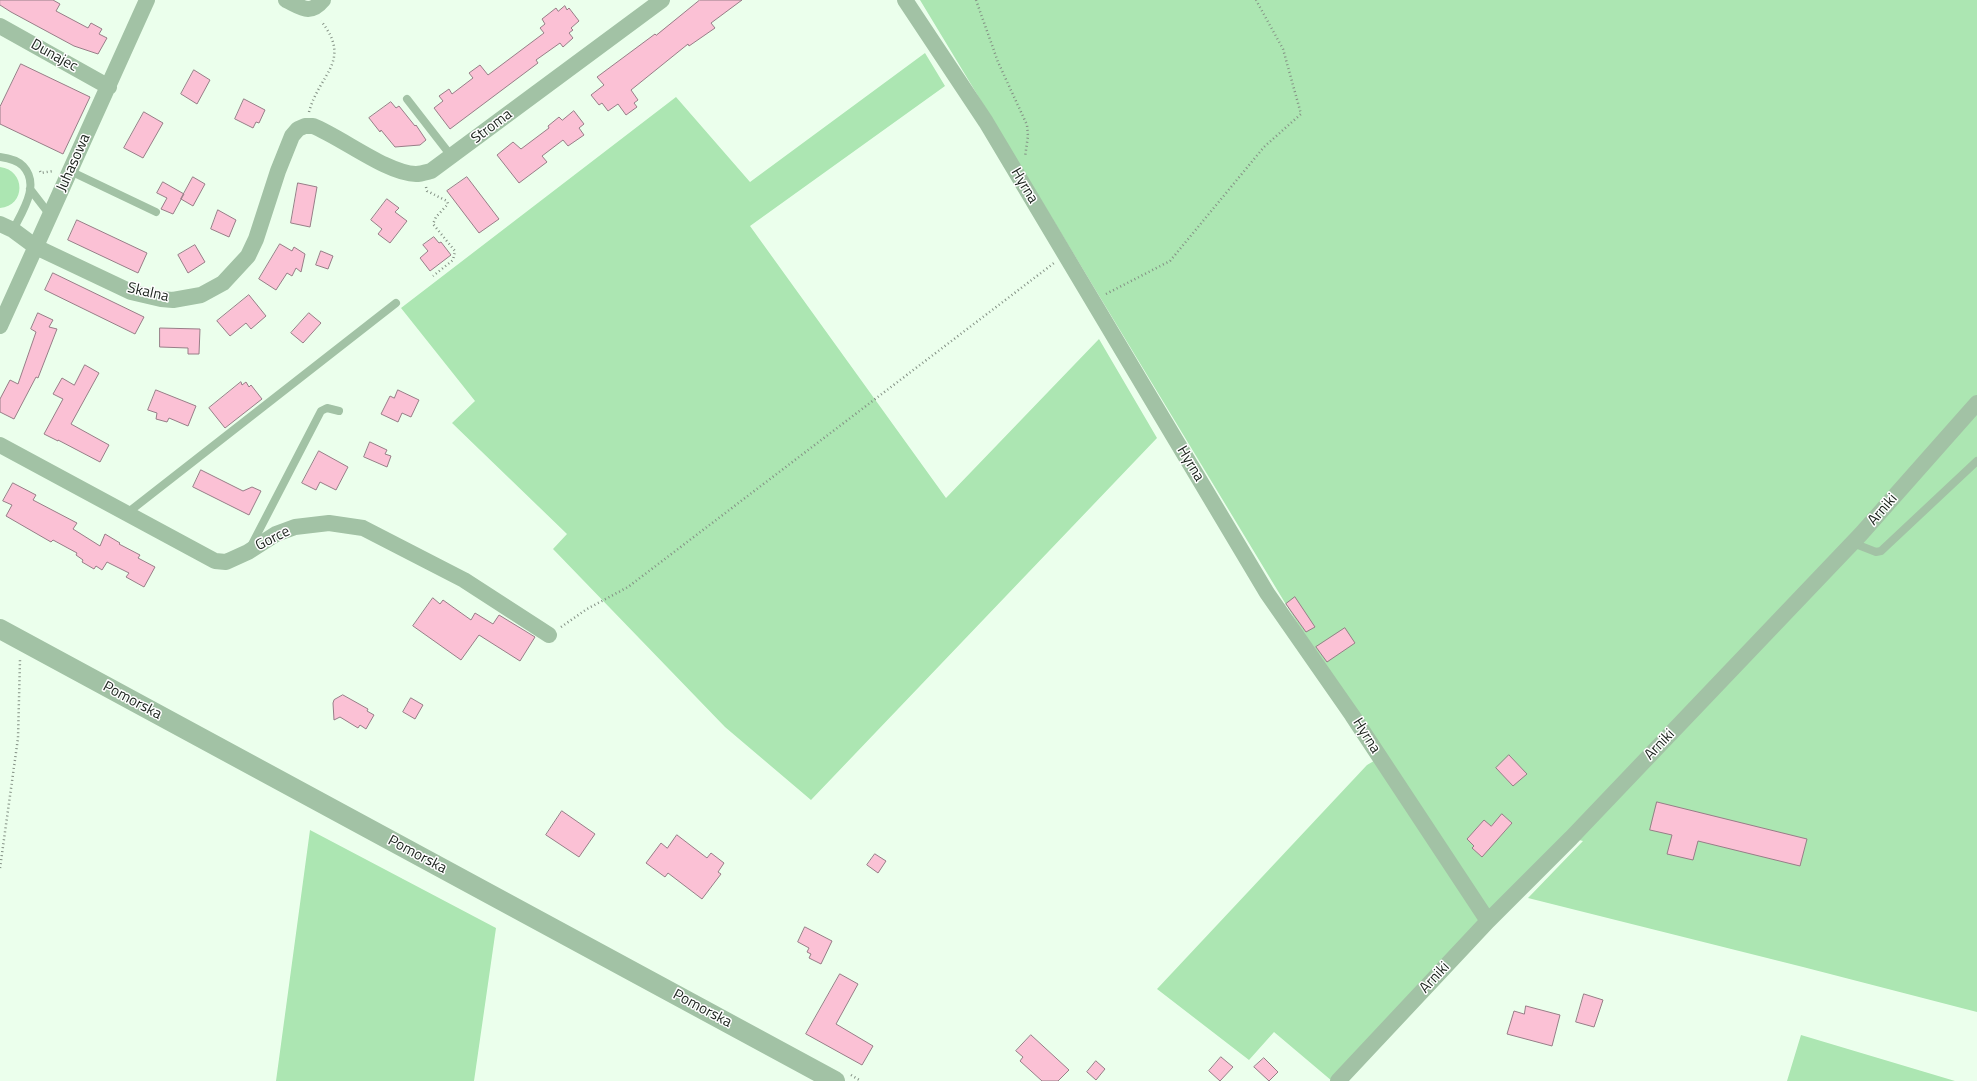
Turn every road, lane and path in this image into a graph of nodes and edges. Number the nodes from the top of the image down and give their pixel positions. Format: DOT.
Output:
graph roads {
  1 [pos="147,0"];
  2 [pos="286,0"];
  3 [pos="662,0"];
  4 [pos="905,0"];
  5 [pos="976,0"];
  6 [pos="1256,0"];
  7 [pos="318,5"];
  8 [pos="0,26"];
  9 [pos="109,86"];
  10 [pos="407,99"];
  11 [pos="305,126"];
  12 [pos="0,157"];
  13 [pos="452,157"];
  14 [pos="70,171"];
  15 [pos="1024,185"];
  16 [pos="30,188"];
  17 [pos="427,191"];
  18 [pos="156,212"];
  19 [pos="50,216"];
  20 [pos="6,227"];
  21 [pos="36,247"];
  22 [pos="1065,255"];
  23 [pos="433,276"];
  24 [pos="1091,301"];
  25 [pos="396,303"];
  26 [pos="0,326"];
  27 [pos="1977,403"];
  28 [pos="339,411"];
  29 [pos="0,445"];
  30 [pos="1977,461"];
  31 [pos="126,514"];
  32 [pos="1853,543"];
  33 [pos="248,552"];
  34 [pos="0,629"];
  35 [pos="549,635"];
  36 [pos="19,639"];
  37 [pos="0,868"];
  38 [pos="1488,921"];
  39 [pos="835,1081"];
  40 [pos="1338,1081"];
  1 -- 9 [label="street, Juhasowa"];
  2 -- 7 [label="street"];
  3 -- 13 [label="street, Stroma"];
  4 -- 15 [label="street, Hyrna"];
  5 -- 15 [label="path"];
  6 -- 24 [label="path"];
  7 -- 11 [label="path"];
  8 -- 9 [label="street, Dunajec"];
  9 -- 14 [label="street, Juhasowa"];
  10 -- 13 [label="lane"];
  11 -- 13 [label="street, Stroma"];
  11 -- 21 [label="street, Skalna"];
  12 -- 16 [label="lane"];
  14 -- 18 [label="lane"];
  14 -- 19 [label="street, Juhasowa"];
  15 -- 22 [label="street, Hyrna"];
  16 -- 19 [label="lane"];
  16 -- 20 [label="lane"];
  17 -- 23 [label="path"];
  19 -- 21 [label="street, Juhasowa"];
  20 -- 21 [label="street, Skalna"];
  21 -- 26 [label="street, Juhasowa"];
  22 -- 24 [label="street, Hyrna"];
  22 -- 35 [label="path"];
  24 -- 38 [label="street, Hyrna"];
  25 -- 31 [label="lane"];
  27 -- 32 [label="street, Arniki"];
  28 -- 33 [label="lane"];
  29 -- 31 [label="street, Gorce"];
  30 -- 32 [label="lane"];
  31 -- 33 [label="street, Gorce"];
  32 -- 38 [label="street, Arniki"];
  33 -- 35 [label="street, Gorce"];
  34 -- 36 [label="street, Pomorska"];
  36 -- 37 [label="path"];
  36 -- 39 [label="street, Pomorska"];
  38 -- 40 [label="street, Arniki"];
}
